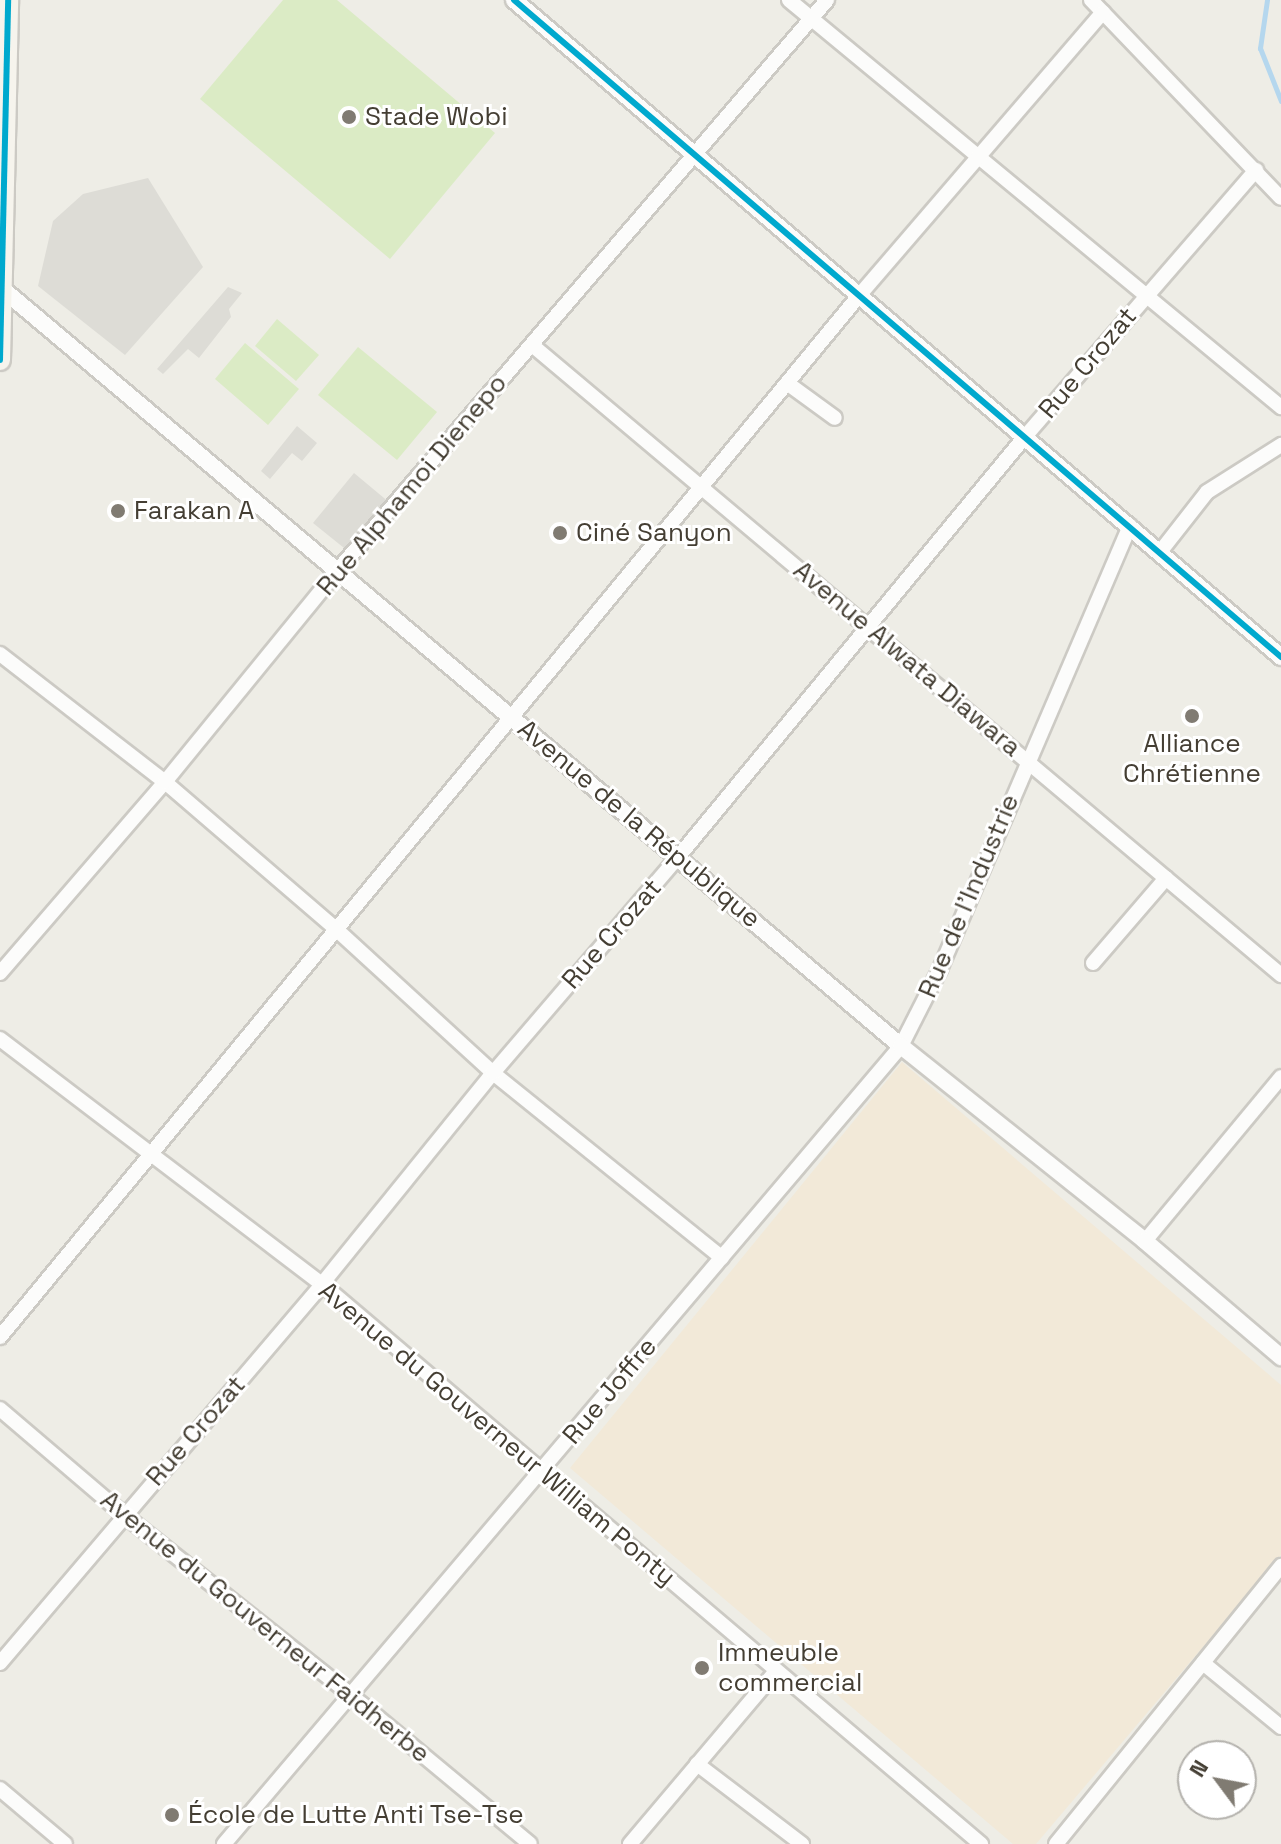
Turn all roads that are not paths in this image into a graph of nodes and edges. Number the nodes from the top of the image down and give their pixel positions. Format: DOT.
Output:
graph roads {
  1 [pos="8,0"];
  2 [pos="514,0"];
  3 [pos="789,0"];
  4 [pos="827,0"];
  5 [pos="1091,0"];
  6 [pos="1103,12"];
  7 [pos="812,19"];
  8 [pos="692,154"];
  9 [pos="979,157"];
  10 [pos="1256,170"];
  11 [pos="1281,198"];
  12 [pos="1,288"];
  13 [pos="1144,297"];
  14 [pos="857,298"];
  15 [pos="532,345"];
  16 [pos="0,360"];
  17 [pos="787,383"];
  18 [pos="1281,407"];
  19 [pos="835,418"];
  20 [pos="1023,439"];
  21 [pos="1281,445"];
  22 [pos="702,486"];
  23 [pos="1130,526"];
  24 [pos="1160,552"];
  25 [pos="338,570"];
  26 [pos="866,627"];
  27 [pos="0,654"];
  28 [pos="1281,657"];
  29 [pos="512,717"];
  30 [pos="1028,759"];
  31 [pos="165,782"];
  32 [pos="679,856"];
  33 [pos="1166,878"];
  34 [pos="337,930"];
  35 [pos="1093,963"];
  36 [pos="0,973"];
  37 [pos="1281,975"];
  38 [pos="0,1039"];
  39 [pos="901,1046"];
  40 [pos="493,1073"];
  41 [pos="1281,1077"];
  42 [pos="153,1153"];
  43 [pos="1145,1241"];
  44 [pos="722,1258"];
  45 [pos="322,1284"];
  46 [pos="0,1337"];
  47 [pos="1281,1357"];
  48 [pos="0,1409"];
  49 [pos="542,1471"];
  50 [pos="124,1515"];
  51 [pos="1281,1566"];
  52 [pos="0,1663"];
  53 [pos="1203,1663"];
  54 [pos="776,1671"];
  55 [pos="352,1696"];
  56 [pos="1281,1727"];
  57 [pos="697,1764"];
  58 [pos="0,1789"];
  59 [pos="65,1844"];
  60 [pos="224,1844"];
  61 [pos="530,1844"];
  62 [pos="630,1844"];
  63 [pos="802,1844"];
  64 [pos="981,1844"];
  65 [pos="1056,1844"];
  1 -- 12 [label="main road"];
  2 -- 8 [label="street"];
  3 -- 7 [label="street"];
  4 -- 7 [label="street, Rue Alphamoi Dienepo"];
  5 -- 6 [label="street"];
  6 -- 9 [label="street"];
  6 -- 10 [label="street"];
  7 -- 8 [label="street, Rue Alphamoi Dienepo"];
  7 -- 9 [label="street"];
  8 -- 14 [label="street"];
  8 -- 15 [label="street, Rue Alphamoi Dienepo"];
  9 -- 13 [label="street"];
  9 -- 14 [label="street"];
  10 -- 11 [label="street"];
  10 -- 13 [label="street, Rue Crozat"];
  12 -- 16 [label="main road"];
  12 -- 25 [label="street, Avenue de la République"];
  13 -- 18 [label="street"];
  13 -- 20 [label="street, Rue Crozat"];
  14 -- 17 [label="street"];
  14 -- 20 [label="street"];
  15 -- 22 [label="street, Avenue Alwata Diawara"];
  15 -- 25 [label="street, Rue Alphamoi Dienepo"];
  17 -- 19 [label="street"];
  17 -- 22 [label="street"];
  20 -- 23 [label="street"];
  20 -- 26 [label="street, Rue Crozat"];
  21 -- 24 [label="street"];
  22 -- 26 [label="street, Avenue Alwata Diawara"];
  22 -- 29 [label="street"];
  23 -- 24 [label="street"];
  23 -- 30 [label="street, Rue de l'Industrie"];
  24 -- 28 [label="street"];
  25 -- 29 [label="street, Avenue de la République"];
  25 -- 31 [label="street, Rue Alphamoi Dienepo"];
  26 -- 30 [label="street, Avenue Alwata Diawara"];
  26 -- 32 [label="street, Rue Crozat"];
  27 -- 31 [label="street"];
  29 -- 32 [label="street, Avenue de la République"];
  29 -- 34 [label="street"];
  30 -- 33 [label="street, Avenue Alwata Diawara"];
  30 -- 39 [label="street, Rue de l'Industrie"];
  31 -- 34 [label="street"];
  31 -- 36 [label="street, Rue Alphamoi Dienepo"];
  32 -- 39 [label="street, Avenue de la République"];
  32 -- 40 [label="street, Rue Crozat"];
  33 -- 35 [label="street"];
  33 -- 37 [label="street, Avenue Alwata Diawara"];
  34 -- 40 [label="street"];
  34 -- 42 [label="street"];
  38 -- 42 [label="street, Avenue du Gouverneur William Ponty"];
  39 -- 43 [label="street, Avenue de la République"];
  39 -- 44 [label="street, Rue Joffre"];
  40 -- 44 [label="street"];
  40 -- 45 [label="street, Rue Crozat"];
  41 -- 43 [label="street"];
  42 -- 45 [label="street, Avenue du Gouverneur William Ponty"];
  42 -- 46 [label="street"];
  43 -- 47 [label="street, Avenue de la République"];
  44 -- 49 [label="street, Rue Joffre"];
  45 -- 49 [label="street, Avenue du Gouverneur William Ponty"];
  45 -- 50 [label="street, Rue Crozat"];
  48 -- 50 [label="street, Avenue du Gouverneur Faidherbe"];
  49 -- 54 [label="street, Avenue du Gouverneur William Ponty"];
  49 -- 55 [label="street, Rue Joffre"];
  50 -- 52 [label="street, Rue Crozat"];
  50 -- 55 [label="street, Avenue du Gouverneur Faidherbe"];
  51 -- 53 [label="street"];
  53 -- 56 [label="street"];
  53 -- 65 [label="street"];
  54 -- 57 [label="street"];
  54 -- 64 [label="street, Avenue du Gouverneur William Ponty"];
  55 -- 60 [label="street, Rue Joffre"];
  55 -- 61 [label="street, Avenue du Gouverneur Faidherbe"];
  57 -- 62 [label="street"];
  57 -- 63 [label="street"];
  58 -- 59 [label="street"];
}
